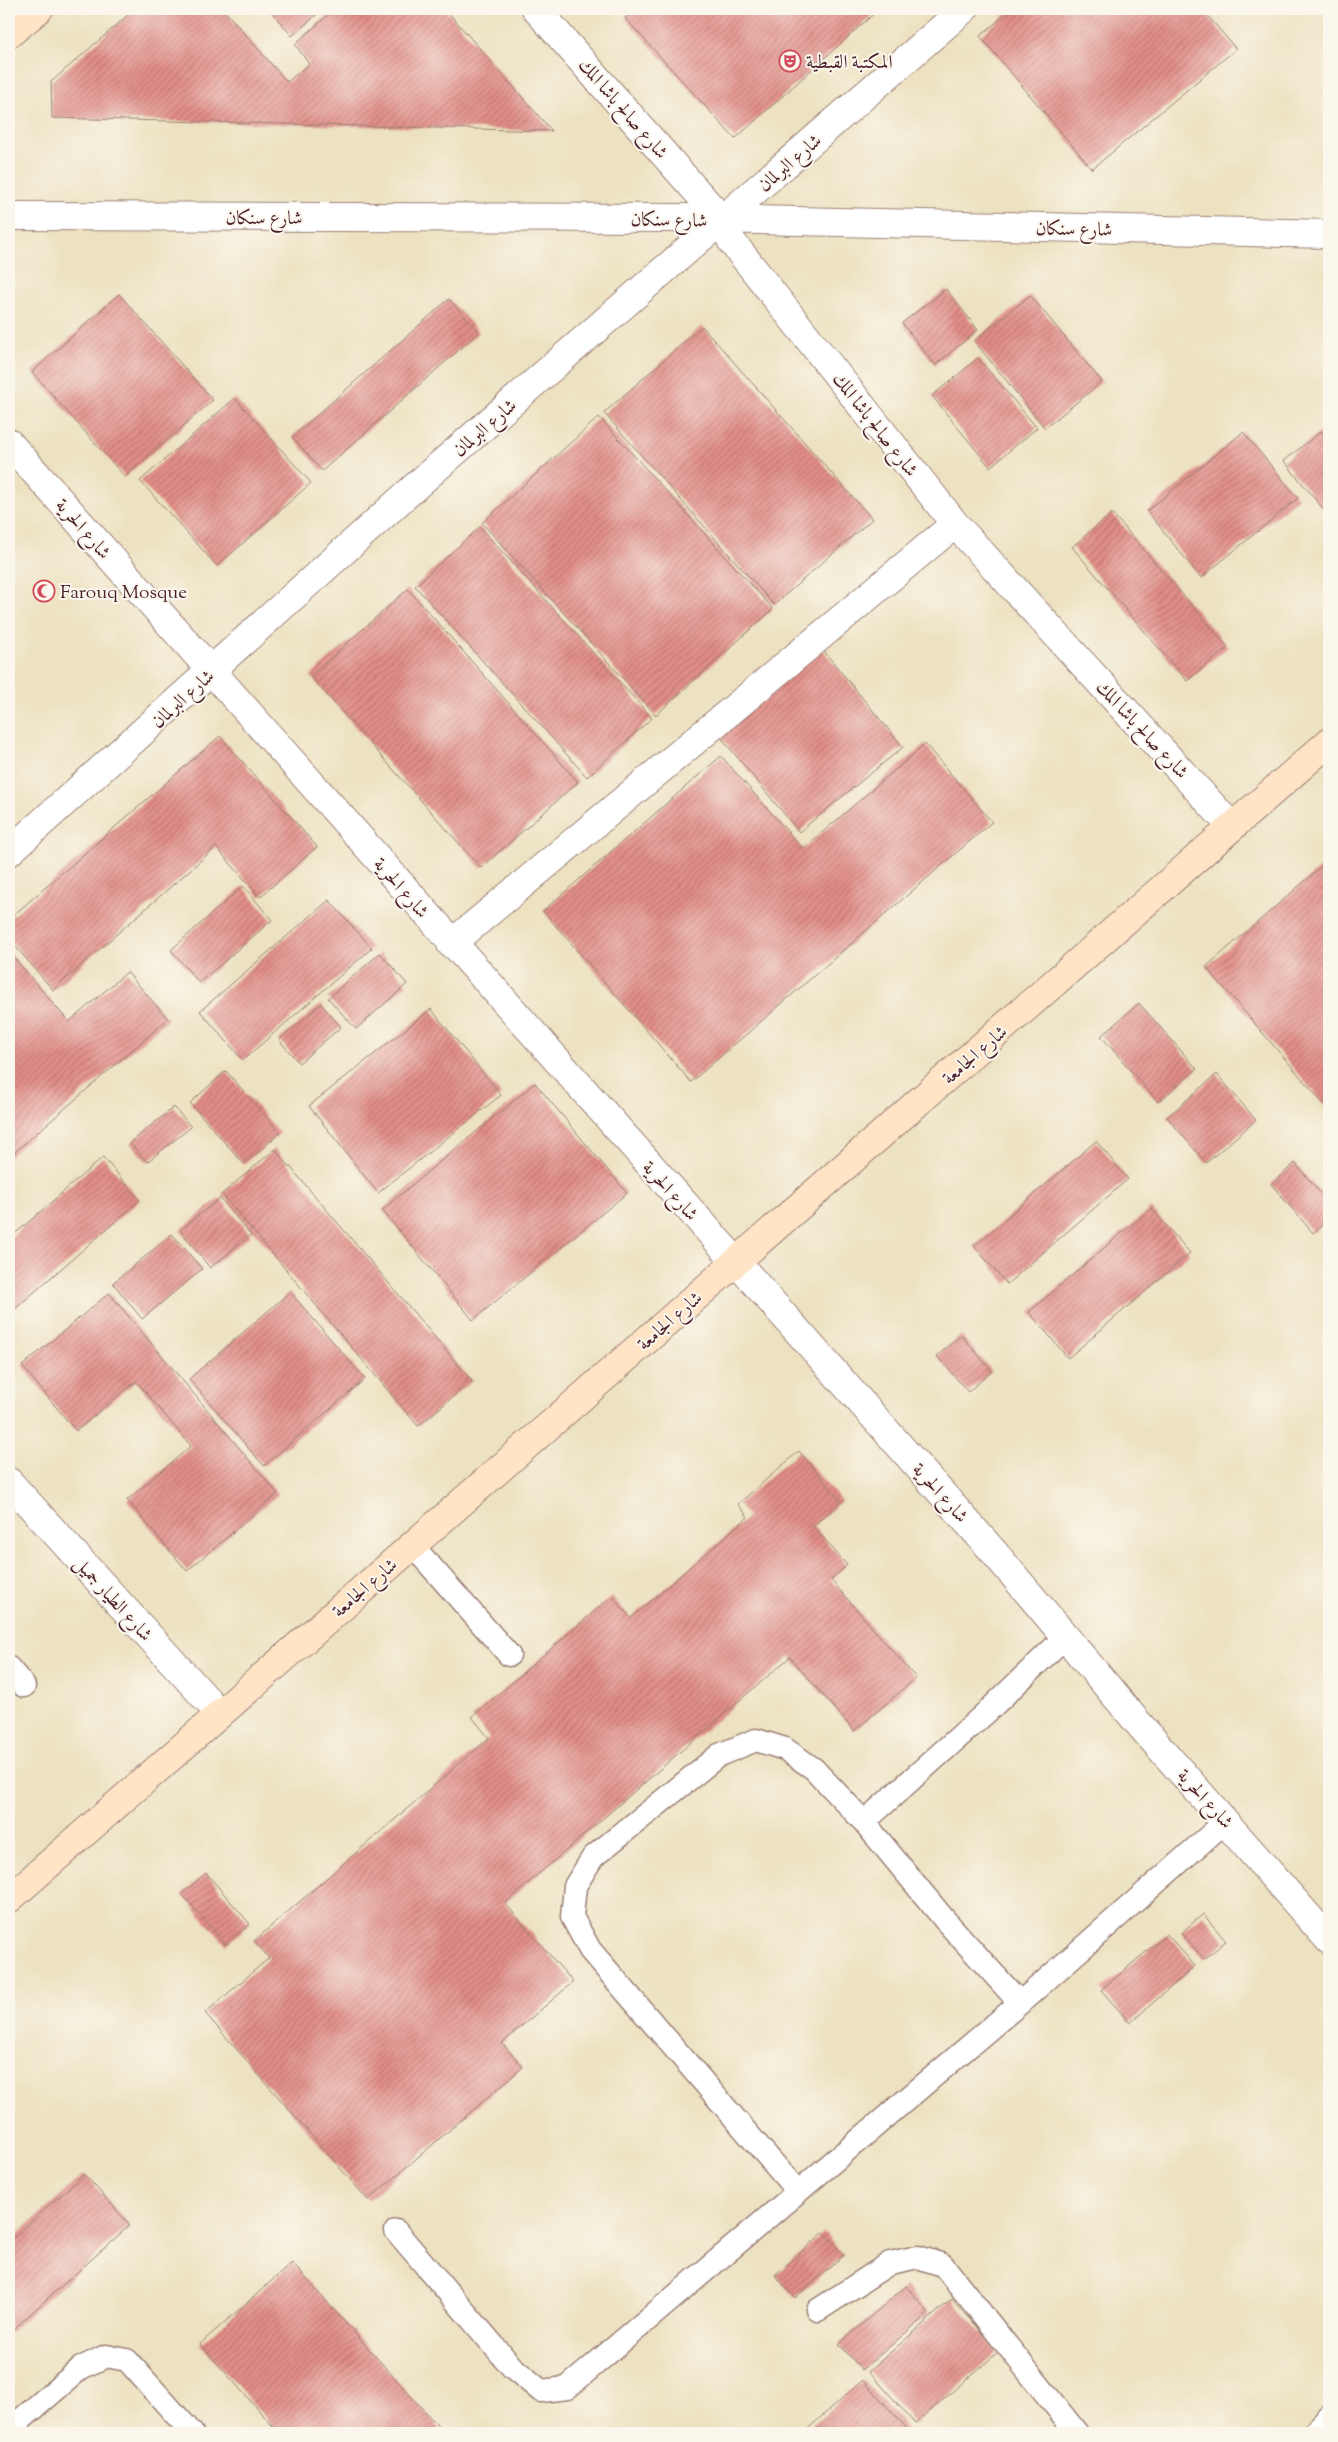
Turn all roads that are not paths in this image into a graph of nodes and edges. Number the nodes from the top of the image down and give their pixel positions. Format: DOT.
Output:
graph roads {
  1 [pos="39,9"];
  2 [pos="536,9"];
  3 [pos="964,9"];
  4 [pos="9,34"];
  5 [pos="9,216"];
  6 [pos="722,220"];
  7 [pos="1329,234"];
  8 [pos="9,443"];
  9 [pos="955,524"];
  10 [pos="211,673"];
  11 [pos="1329,742"];
  12 [pos="1232,827"];
  13 [pos="9,852"];
  14 [pos="452,944"];
  15 [pos="735,1263"];
  16 [pos="9,1482"];
  17 [pos="412,1545"];
  18 [pos="1066,1636"];
  19 [pos="509,1655"];
  20 [pos="9,1668"];
  21 [pos="24,1686"];
  22 [pos="220,1714"];
  23 [pos="1226,1821"];
  24 [pos="864,1822"];
  25 [pos="9,1899"];
  26 [pos="1329,1940"];
  27 [pos="1020,2003"];
  28 [pos="798,2192"];
  29 [pos="396,2231"];
  30 [pos="818,2310"];
  31 [pos="1329,2417"];
  32 [pos="9,2430"];
  33 [pos="192,2433"];
  34 [pos="1077,2433"];
  35 [pos="1316,2433"];
  1 -- 4 [label="main road"];
  2 -- 6 [label="street, شارع صالح باشا المك"];
  3 -- 6 [label="street, شارع البرلمان"];
  5 -- 6 [label="street, شارع سنكان"];
  6 -- 7 [label="street, شارع سنكان"];
  6 -- 9 [label="street, شارع صالح باشا المك"];
  6 -- 10 [label="street, شارع البرلمان"];
  8 -- 10 [label="street, شارع الحرية"];
  9 -- 12 [label="street, شارع صالح باشا المك"];
  9 -- 14 [label="street"];
  10 -- 13 [label="street, شارع البرلمان"];
  10 -- 14 [label="street, شارع الحرية"];
  11 -- 12 [label="main road, شارع الجامعة"];
  12 -- 15 [label="main road, شارع الجامعة"];
  14 -- 15 [label="street, شارع الحرية"];
  15 -- 17 [label="main road, شارع الجامعة"];
  15 -- 18 [label="street, شارع الحرية"];
  16 -- 22 [label="street, شارع الطيار جميل"];
  17 -- 19 [label="lane"];
  17 -- 22 [label="main road, شارع الجامعة"];
  18 -- 23 [label="street, شارع الحرية"];
  18 -- 24 [label="lane"];
  20 -- 21 [label="lane"];
  22 -- 25 [label="main road, شارع الجامعة"];
  23 -- 26 [label="street, شارع الحرية"];
  23 -- 27 [label="lane"];
  24 -- 27 [label="lane"];
  24 -- 28 [label="lane"];
  27 -- 28 [label="lane"];
  28 -- 29 [label="lane"];
  30 -- 34 [label="lane"];
  31 -- 35 [label="lane"];
  32 -- 33 [label="lane"];
}
